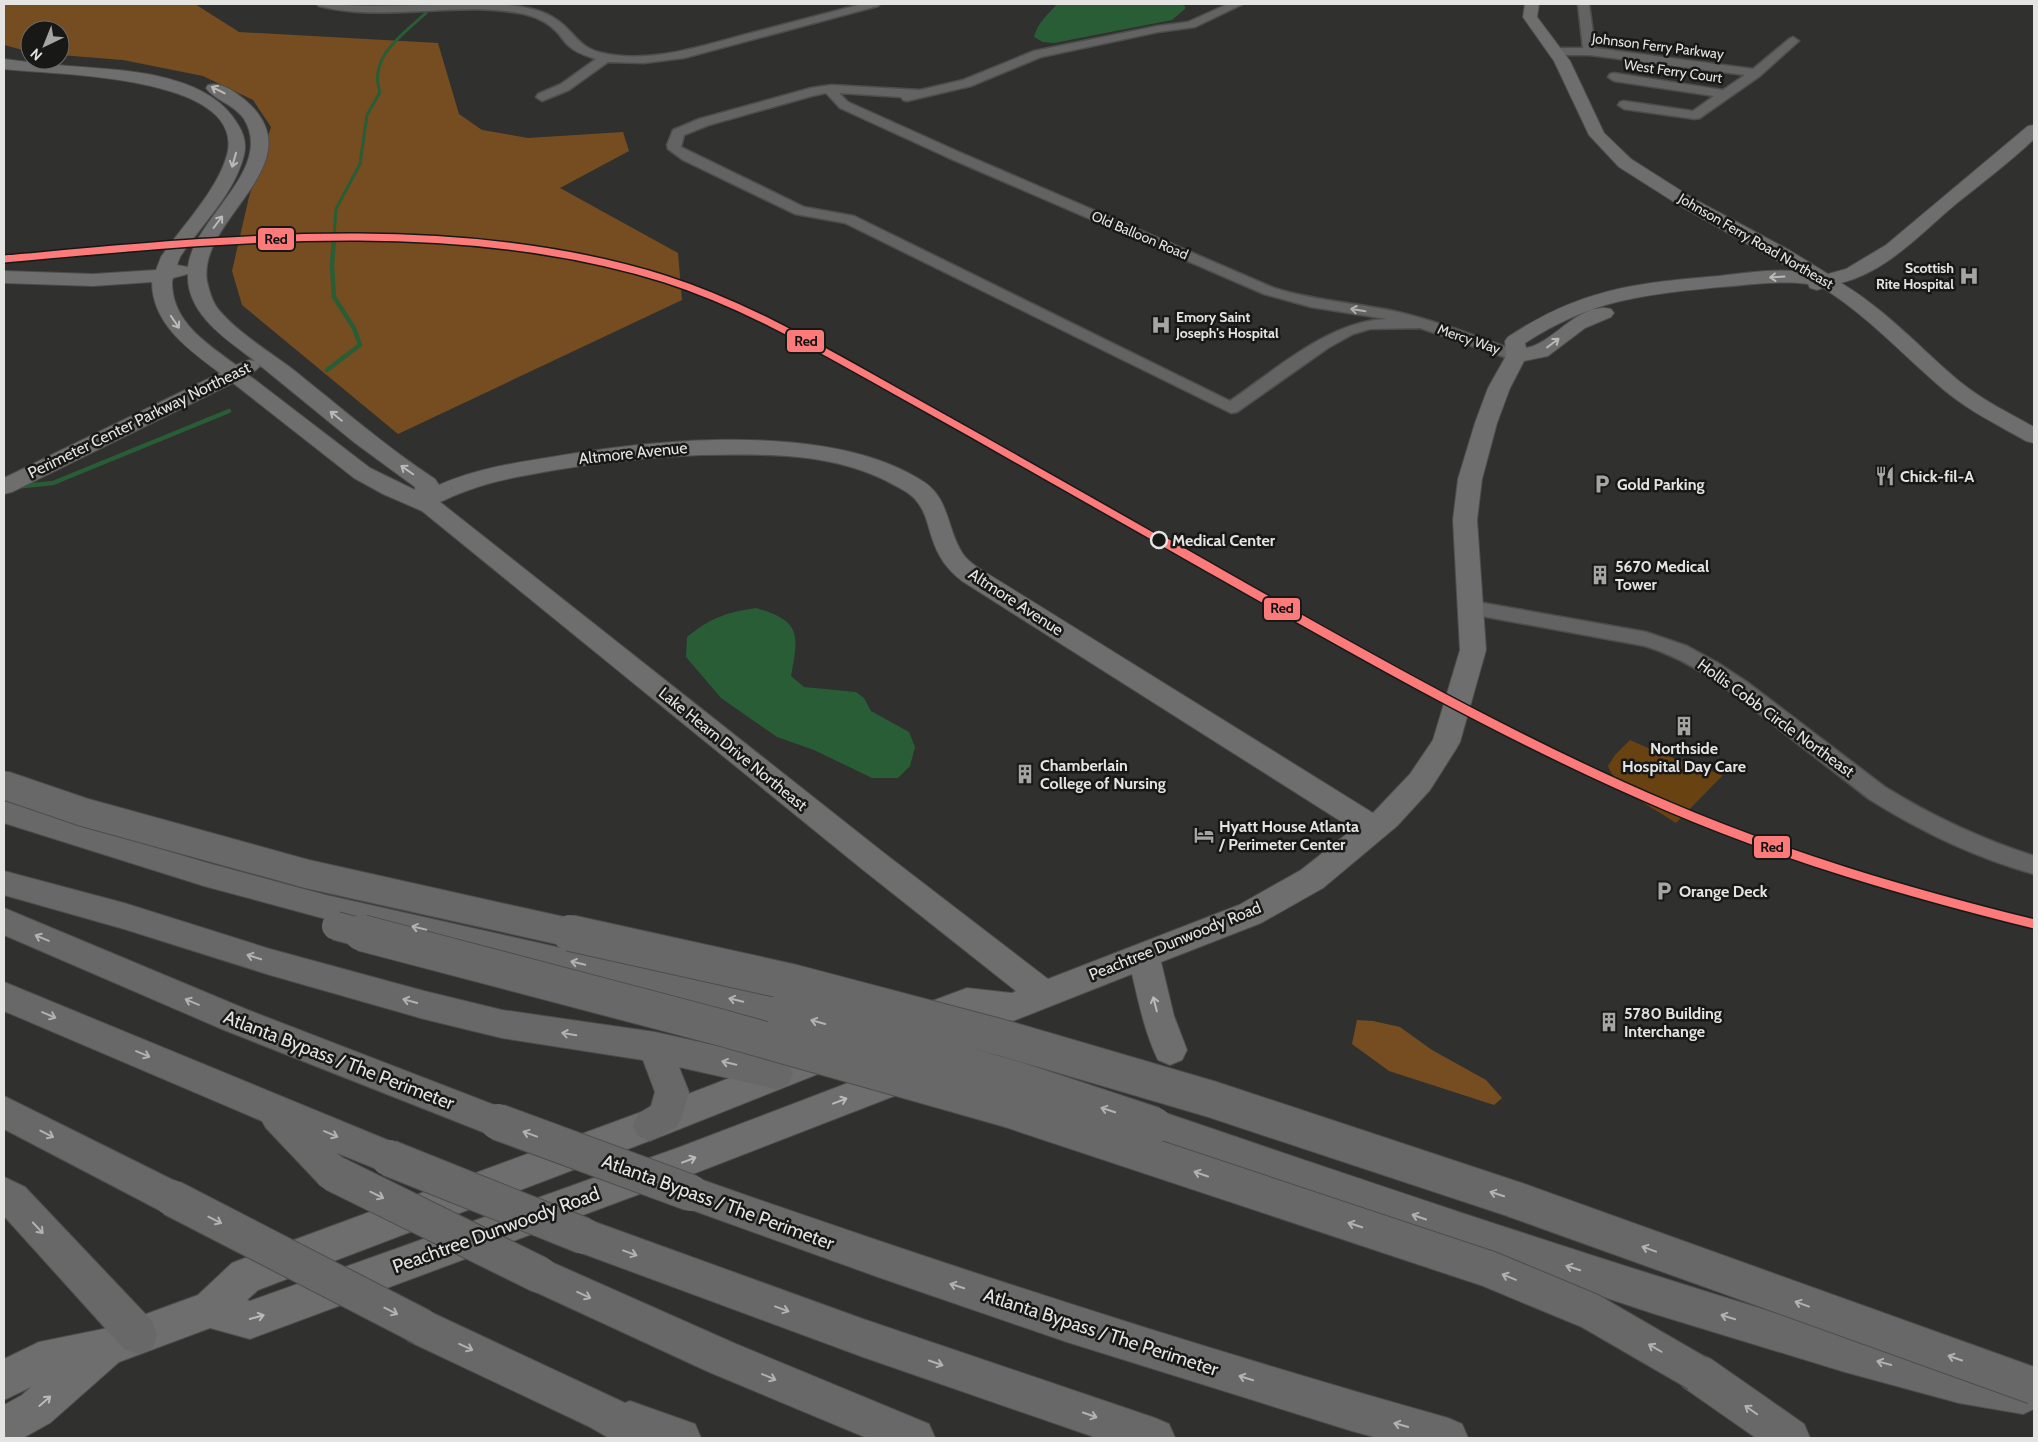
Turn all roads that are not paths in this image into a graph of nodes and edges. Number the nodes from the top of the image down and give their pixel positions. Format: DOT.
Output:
graph roads {
  1 [pos="323,4"];
  2 [pos="874,4"];
  3 [pos="1237,4"];
  4 [pos="1532,4"];
  5 [pos="1583,4"];
  6 [pos="1793,41"];
  7 [pos="1589,51"];
  8 [pos="4,52"];
  9 [pos="1556,52"];
  10 [pos="20,55"];
  11 [pos="607,57"];
  12 [pos="1641,58"];
  13 [pos="1720,58"];
  14 [pos="70,61"];
  15 [pos="4,64"];
  16 [pos="1756,73"];
  17 [pos="1614,77"];
  18 [pos="831,89"];
  19 [pos="921,94"];
  20 [pos="1728,94"];
  21 [pos="542,97"];
  22 [pos="1624,104"];
  23 [pos="873,109"];
  24 [pos="2034,130"];
  25 [pos="4,265"];
  26 [pos="197,266"];
  27 [pos="165,271"];
  28 [pos="4,278"];
  29 [pos="1825,280"];
  30 [pos="1277,294"];
  31 [pos="1423,323"];
  32 [pos="1347,331"];
  33 [pos="1516,356"];
  34 [pos="263,358"];
  35 [pos="231,371"];
  36 [pos="181,395"];
  37 [pos="265,398"];
  38 [pos="2034,436"];
  39 [pos="4,470"];
  40 [pos="4,487"];
  41 [pos="430,505"];
  42 [pos="1472,608"];
  43 [pos="4,785"];
  44 [pos="4,812"];
  45 [pos="4,818"];
  46 [pos="1366,836"];
  47 [pos="2034,866"];
  48 [pos="4,883"];
  49 [pos="4,921"];
  50 [pos="1144,956"];
  51 [pos="4,996"];
  52 [pos="1028,1000"];
  53 [pos="655,1047"];
  54 [pos="1170,1050"];
  55 [pos="776,1074"];
  56 [pos="270,1108"];
  57 [pos="4,1112"];
  58 [pos="650,1125"];
  59 [pos="4,1194"];
  60 [pos="210,1309"];
  61 [pos="123,1341"];
  62 [pos="4,1380"];
  63 [pos="2034,1386"];
  64 [pos="2034,1394"];
  65 [pos="602,1412"];
  66 [pos="4,1427"];
  67 [pos="647,1438"];
  68 [pos="681,1438"];
  69 [pos="915,1438"];
  70 [pos="1155,1438"];
  71 [pos="1448,1438"];
  72 [pos="1790,1438"];
  1 -- 11 [label="street"];
  2 -- 11 [label="street"];
  3 -- 19 [label="street"];
  4 -- 9 [label="main road, Johnson Ferry Road Northeast"];
  5 -- 7 [label="street"];
  6 -- 16 [label="street"];
  7 -- 9 [label="street, Johnson Ferry Parkway"];
  7 -- 12 [label="street, Johnson Ferry Parkway"];
  8 -- 10 [label="main road"];
  9 -- 29 [label="main road, Johnson Ferry Road Northeast"];
  11 -- 21 [label="street"];
  12 -- 13 [label="street"];
  12 -- 16 [label="street, Johnson Ferry Parkway"];
  26 -- 14 [label="main road, one-way"];
  15 -- 27 [label="main road, one-way"];
  16 -- 20 [label="street"];
  17 -- 20 [label="street, West Ferry Court"];
  18 -- 19 [label="street"];
  18 -- 23 [label="street, Old Balloon Road"];
  18 -- 32 [label="street"];
  19 -- 23 [label="street"];
  20 -- 22 [label="street"];
  23 -- 30 [label="street, Old Balloon Road"];
  24 -- 29 [label="main road"];
  25 -- 27 [label="main road"];
  26 -- 27 [label="main road"];
  26 -- 34 [label="main road"];
  27 -- 28 [label="main road"];
  27 -- 35 [label="main road, Lake Hearn Drive Northeast, one-way"];
  29 -- 33 [label="main road"];
  29 -- 38 [label="main road, Johnson Ferry Road Northeast"];
  31 -- 30 [label="street, Old Balloon Road, one-way"];
  30 -- 32 [label="street"];
  31 -- 32 [label="street"];
  31 -- 33 [label="street, Mercy Way"];
  33 -- 42 [label="main road, Peachtree Dunwoody Road"];
  34 -- 35 [label="main road, Perimeter Center Parkway Northeast"];
  41 -- 34 [label="main road, one-way"];
  35 -- 36 [label="main road, Perimeter Center Parkway Northeast"];
  35 -- 37 [label="main road, Lake Hearn Drive Northeast"];
  36 -- 37 [label="main road"];
  36 -- 39 [label="main road, Perimeter Center Parkway Northeast"];
  36 -- 40 [label="main road, Perimeter Center Parkway Northeast"];
  37 -- 41 [label="main road, Lake Hearn Drive Northeast"];
  41 -- 46 [label="main road, Altmore Avenue"];
  41 -- 52 [label="main road, Lake Hearn Drive Northeast"];
  42 -- 46 [label="main road, Peachtree Dunwoody Road"];
  42 -- 47 [label="street, Hollis Cobb Circle Northeast"];
  63 -- 43 [label="highway, one-way, bridge"];
  64 -- 44 [label="highway, one-way, bridge"];
  72 -- 45 [label="highway, one-way, bridge"];
  46 -- 50 [label="main road, Peachtree Dunwoody Road"];
  53 -- 48 [label="highway, one-way"];
  71 -- 49 [label="highway, Atlanta Bypass / The Perimeter, one-way, bridge"];
  50 -- 52 [label="main road, Peachtree Dunwoody Road"];
  54 -- 50 [label="main road, one-way"];
  51 -- 56 [label="highway, one-way"];
  52 -- 55 [label="main road, Peachtree Dunwoody Road"];
  60 -- 52 [label="main road, Peachtree Dunwoody Road, one-way"];
  55 -- 53 [label="highway, one-way"];
  53 -- 58 [label="highway"];
  55 -- 58 [label="main road, Peachtree Dunwoody Road"];
  56 -- 69 [label="highway, one-way, bridge"];
  56 -- 70 [label="highway, one-way, bridge"];
  57 -- 65 [label="highway, one-way, bridge"];
  58 -- 60 [label="main road, Peachtree Dunwoody Road"];
  59 -- 61 [label="highway, one-way"];
  60 -- 61 [label="main road, Peachtree Dunwoody Road"];
  61 -- 62 [label="main road, Peachtree Dunwoody Road"];
  66 -- 61 [label="main road, Peachtree Dunwoody Road, one-way"];
  65 -- 67 [label="highway"];
  65 -- 68 [label="highway"];
}
